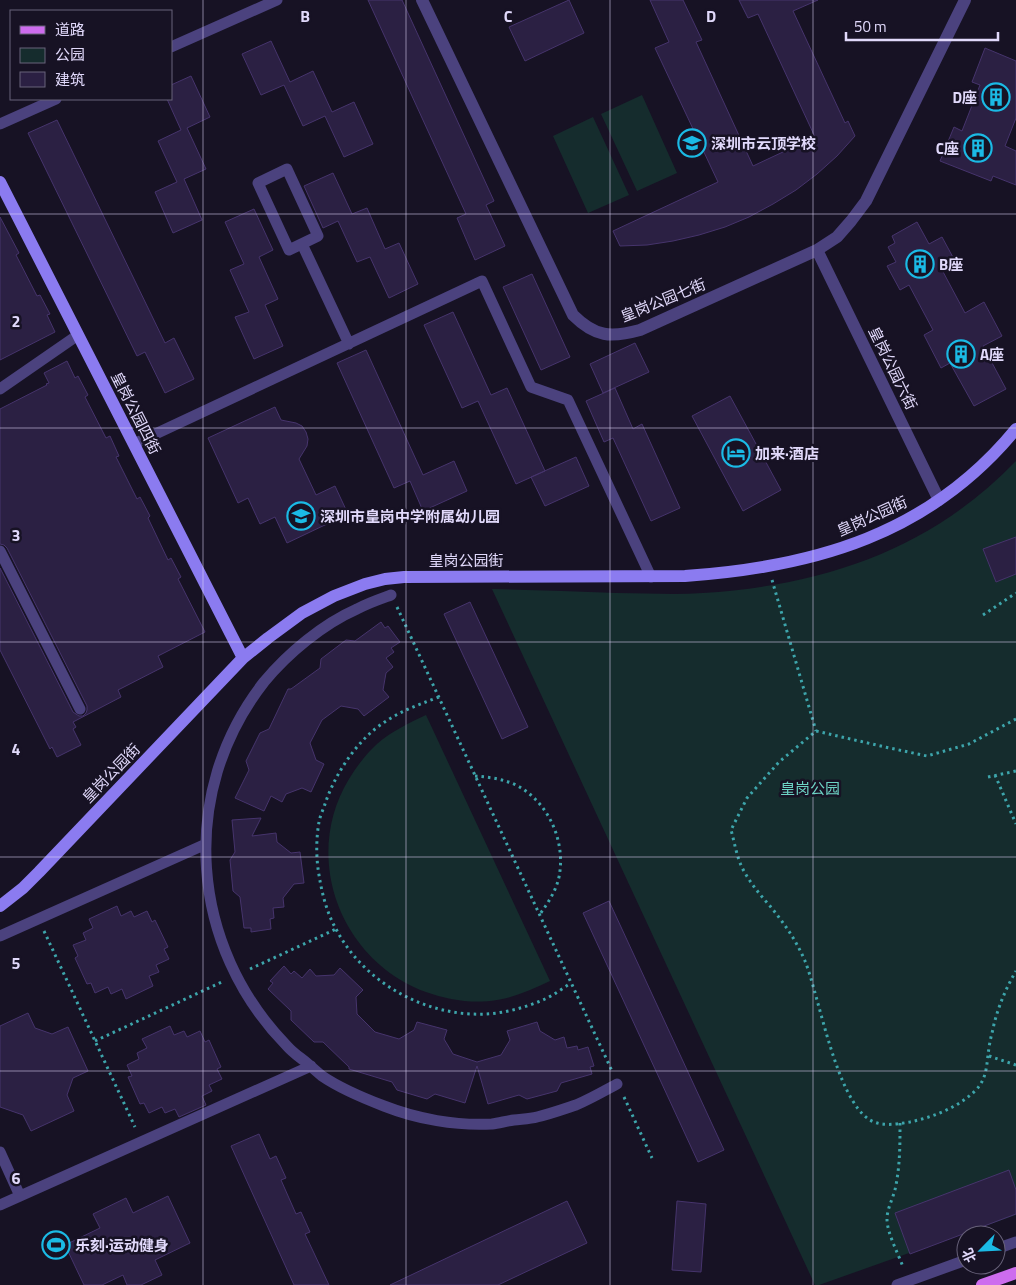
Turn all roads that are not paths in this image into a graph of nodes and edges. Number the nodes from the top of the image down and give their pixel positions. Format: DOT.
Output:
graph roads {
  1 [pos="278,0"];
  2 [pos="422,0"];
  3 [pos="965,0"];
  4 [pos="172,47"];
  5 [pos="54,100"];
  6 [pos="0,124"];
  7 [pos="0,182"];
  8 [pos="302,244"];
  9 [pos="817,250"];
  10 [pos="78,335"];
  11 [pos="349,344"];
  12 [pos="0,389"];
  13 [pos="1016,429"];
  14 [pos="134,444"];
  15 [pos="939,500"];
  16 [pos="0,551"];
  17 [pos="651,577"];
  18 [pos="391,595"];
  19 [pos="243,658"];
  20 [pos="80,709"];
  21 [pos="206,844"];
  22 [pos="0,906"];
  23 [pos="0,936"];
  24 [pos="311,1066"];
  25 [pos="617,1084"];
  26 [pos="0,1152"];
  27 [pos="20,1196"];
  28 [pos="0,1205"];
  29 [pos="956,1264"];
  30 [pos="1016,1273"];
  31 [pos="897,1285"];
  32 [pos="982,1285"];
  1 -- 4 [label="lane"];
  2 -- 9 [label="street, 皇岗公园七街"];
  3 -- 9 [label="street, 皇岗公园七街"];
  5 -- 6 [label="lane"];
  7 -- 10 [label="street, 皇岗公园四街"];
  8 -- 8 [label="lane"];
  8 -- 11 [label="lane"];
  9 -- 15 [label="street, 皇岗公园六街"];
  10 -- 12 [label="lane"];
  10 -- 14 [label="street, 皇岗公园四街"];
  11 -- 14 [label="lane"];
  11 -- 17 [label="lane"];
  13 -- 15 [label="street, 皇岗公园街"];
  14 -- 19 [label="street, 皇岗公园四街"];
  15 -- 17 [label="street, 皇岗公园街"];
  16 -- 20 [label="lane"];
  17 -- 19 [label="street, 皇岗公园街"];
  18 -- 21 [label="lane"];
  19 -- 22 [label="street, 皇岗公园街"];
  21 -- 23 [label="lane"];
  21 -- 24 [label="lane"];
  24 -- 25 [label="lane"];
  24 -- 27 [label="lane"];
  26 -- 27 [label="lane"];
  27 -- 28 [label="lane"];
  29 -- 31 [label="lane"];
  30 -- 32 [label="main road"];
}
